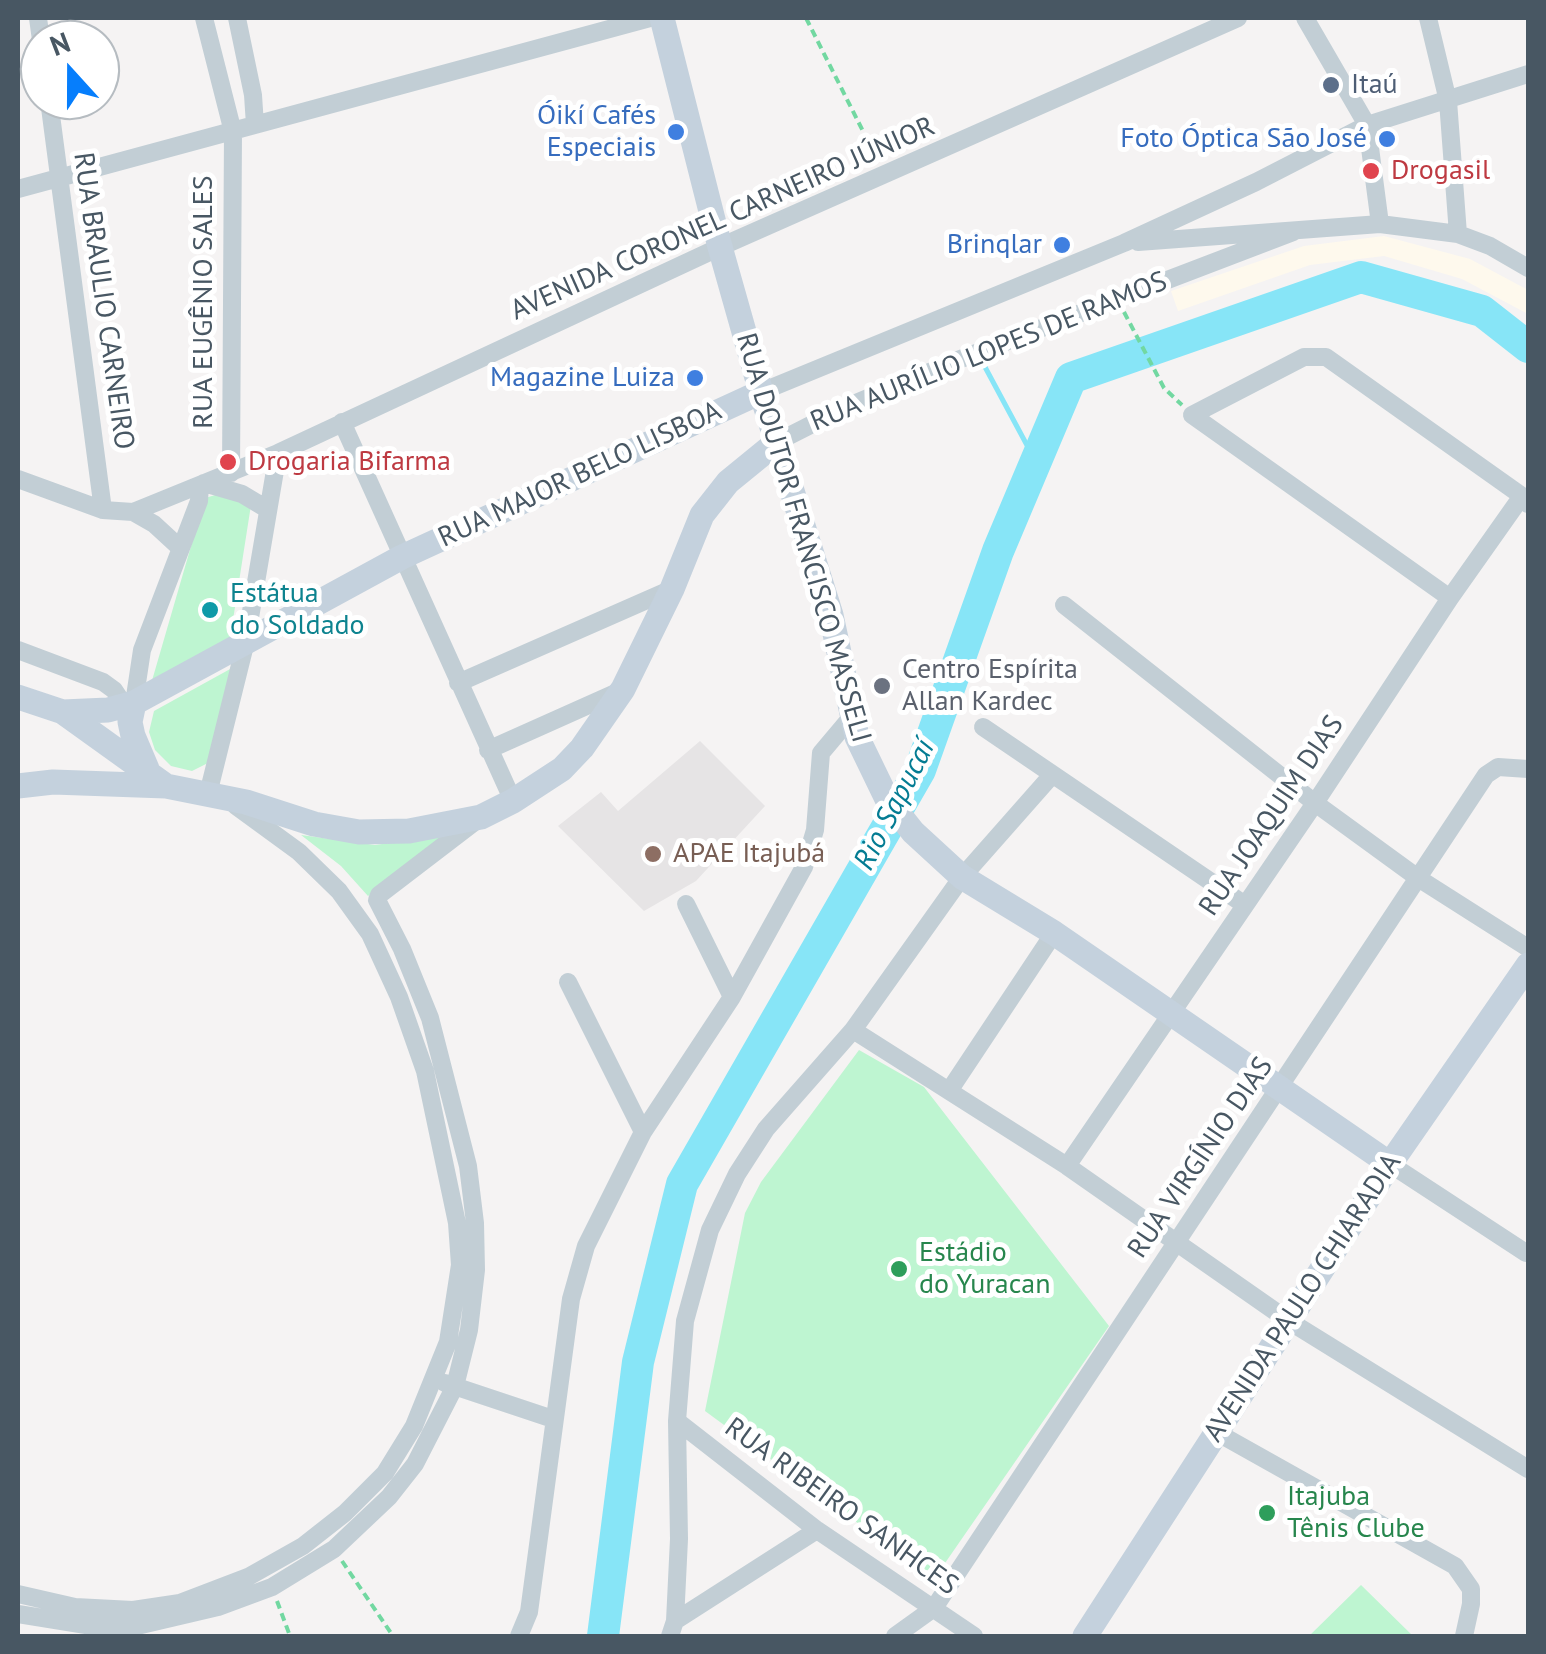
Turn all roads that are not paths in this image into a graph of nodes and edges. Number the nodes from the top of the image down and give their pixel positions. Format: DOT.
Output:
graph roads {
  1 [pos="204,18"];
  2 [pos="236,18"];
  3 [pos="650,18"];
  4 [pos="662,18"];
  5 [pos="1238,18"];
  6 [pos="1305,18"];
  7 [pos="1428,18"];
  8 [pos="1528,74"];
  9 [pos="1448,100"];
  10 [pos="51,120"];
  11 [pos="256,124"];
  12 [pos="1367,125"];
  13 [pos="232,132"];
  14 [pos="59,179"];
  15 [pos="18,189"];
  16 [pos="1380,224"];
  17 [pos="1293,232"];
  18 [pos="1458,234"];
  19 [pos="1124,243"];
  20 [pos="720,247"];
  21 [pos="1528,268"];
  22 [pos="761,392"];
  23 [pos="342,422"];
  24 [pos="777,442"];
  25 [pos="278,453"];
  26 [pos="231,473"];
  27 [pos="18,480"];
  28 [pos="202,484"];
  29 [pos="1525,501"];
  30 [pos="267,509"];
  31 [pos="103,510"];
  32 [pos="133,512"];
  33 [pos="179,548"];
  34 [pos="402,558"];
  35 [pos="672,589"];
  36 [pos="1450,598"];
  37 [pos="1064,605"];
  38 [pos="246,642"];
  39 [pos="18,650"];
  40 [pos="458,683"];
  41 [pos="623,689"];
  42 [pos="18,697"];
  43 [pos="129,704"];
  44 [pos="63,712"];
  45 [pos="855,726"];
  46 [pos="983,727"];
  47 [pos="488,750"];
  48 [pos="1528,769"];
  49 [pos="1052,775"];
  50 [pos="157,780"];
  51 [pos="18,786"];
  52 [pos="216,795"];
  53 [pos="513,801"];
  54 [pos="1315,803"];
  55 [pos="481,817"];
  56 [pos="953,869"];
  57 [pos="1418,878"];
  58 [pos="686,904"];
  59 [pos="1245,905"];
  60 [pos="1054,933"];
  61 [pos="1528,948"];
  62 [pos="1528,964"];
  63 [pos="568,982"];
  64 [pos="732,996"];
  65 [pos="1171,1012"];
  66 [pos="853,1030"];
  67 [pos="1281,1087"];
  68 [pos="950,1091"];
  69 [pos="644,1132"];
  70 [pos="1390,1164"];
  71 [pos="1067,1166"];
  72 [pos="1178,1242"];
  73 [pos="1528,1255"];
  74 [pos="1289,1321"];
  75 [pos="435,1381"];
  76 [pos="456,1386"];
  77 [pos="553,1419"];
  78 [pos="676,1420"];
  79 [pos="1216,1432"];
  80 [pos="1528,1469"];
  81 [pos="818,1530"];
  82 [pos="18,1594"];
  83 [pos="934,1608"];
  84 [pos="18,1614"];
  85 [pos="672,1629"];
  86 [pos="519,1636"];
  87 [pos="895,1636"];
  88 [pos="974,1636"];
  89 [pos="1085,1636"];
  90 [pos="1464,1636"];
  1 -- 13 [label="street, RUA EUGÊNIO SALES"];
  2 -- 11 [label="street"];
  3 -- 11 [label="street"];
  4 -- 20 [label="main road, RUA DOUTOR FRANCISCO MASSELI"];
  5 -- 20 [label="street, AVENIDA CORONEL CARNEIRO JÚNIOR"];
  6 -- 12 [label="street"];
  7 -- 9 [label="street"];
  8 -- 9 [label="street, RUA MAJOR BELO LISBOA"];
  9 -- 12 [label="street, RUA MAJOR BELO LISBOA"];
  9 -- 18 [label="street"];
  10 -- 14 [label="street, RUA BRAULIO CARNEIRO"];
  11 -- 13 [label="street"];
  12 -- 16 [label="street"];
  12 -- 19 [label="street, RUA MAJOR BELO LISBOA"];
  13 -- 14 [label="street"];
  13 -- 26 [label="street, RUA EUGÊNIO SALES"];
  14 -- 15 [label="street"];
  14 -- 31 [label="street, RUA BRAULIO CARNEIRO"];
  16 -- 17 [label="street"];
  16 -- 18 [label="street"];
  17 -- 19 [label="street"];
  17 -- 24 [label="street, RUA AURÍLIO LOPES DE RAMOS"];
  18 -- 21 [label="street"];
  19 -- 22 [label="street, RUA MAJOR BELO LISBOA"];
  20 -- 22 [label="main road, RUA DOUTOR FRANCISCO MASSELI"];
  20 -- 23 [label="street, AVENIDA CORONEL CARNEIRO JÚNIOR"];
  22 -- 24 [label="main road, RUA DOUTOR FRANCISCO MASSELI"];
  22 -- 34 [label="main road, RUA MAJOR BELO LISBOA"];
  23 -- 25 [label="street, AVENIDA CORONEL CARNEIRO JÚNIOR"];
  23 -- 34 [label="street"];
  24 -- 35 [label="main road, RUA AURÍLIO LOPES DE RAMOS"];
  24 -- 45 [label="main road, RUA DOUTOR FRANCISCO MASSELI"];
  25 -- 26 [label="street, AVENIDA CORONEL CARNEIRO JÚNIOR"];
  25 -- 30 [label="street"];
  26 -- 28 [label="street, AVENIDA CORONEL CARNEIRO JÚNIOR"];
  27 -- 31 [label="street"];
  28 -- 30 [label="street"];
  28 -- 32 [label="street, AVENIDA CORONEL CARNEIRO JÚNIOR"];
  28 -- 33 [label="street"];
  29 -- 36 [label="street, RUA JOAQUIM DIAS"];
  29 -- 36 [label="street"];
  30 -- 38 [label="street"];
  31 -- 32 [label="street"];
  32 -- 33 [label="street"];
  33 -- 43 [label="street"];
  34 -- 38 [label="main road, RUA MAJOR BELO LISBOA"];
  34 -- 40 [label="street"];
  35 -- 40 [label="street"];
  35 -- 41 [label="main road, RUA AURÍLIO LOPES DE RAMOS"];
  36 -- 54 [label="street, RUA JOAQUIM DIAS"];
  37 -- 54 [label="street"];
  38 -- 43 [label="main road, RUA MAJOR BELO LISBOA"];
  38 -- 52 [label="street"];
  39 -- 43 [label="street"];
  40 -- 47 [label="street"];
  41 -- 47 [label="street"];
  41 -- 53 [label="main road, RUA AURÍLIO LOPES DE RAMOS"];
  42 -- 44 [label="main road"];
  43 -- 44 [label="main road"];
  43 -- 50 [label="main road"];
  44 -- 50 [label="main road"];
  45 -- 56 [label="main road, RUA DOUTOR FRANCISCO MASSELI"];
  45 -- 64 [label="street"];
  46 -- 49 [label="street"];
  47 -- 53 [label="street"];
  48 -- 57 [label="street, RUA VIRGÍNIO DIAS"];
  49 -- 56 [label="street"];
  49 -- 59 [label="street"];
  50 -- 51 [label="main road, RUA AURÍLIO LOPES DE RAMOS"];
  50 -- 52 [label="main road, RUA AURÍLIO LOPES DE RAMOS"];
  52 -- 55 [label="main road, RUA AURÍLIO LOPES DE RAMOS"];
  52 -- 75 [label="street"];
  53 -- 55 [label="main road, RUA AURÍLIO LOPES DE RAMOS"];
  54 -- 57 [label="street"];
  54 -- 59 [label="street, RUA JOAQUIM DIAS"];
  55 -- 76 [label="street"];
  56 -- 60 [label="main road, RUA DOUTOR FRANCISCO MASSELI"];
  56 -- 66 [label="street"];
  57 -- 61 [label="street"];
  57 -- 67 [label="street, RUA VIRGÍNIO DIAS"];
  58 -- 64 [label="street"];
  59 -- 65 [label="street, RUA JOAQUIM DIAS"];
  60 -- 65 [label="main road, RUA DOUTOR FRANCISCO MASSELI"];
  60 -- 68 [label="street"];
  62 -- 70 [label="main road, AVENIDA PAULO CHIARADIA"];
  63 -- 69 [label="street"];
  64 -- 69 [label="street"];
  65 -- 67 [label="main road, RUA DOUTOR FRANCISCO MASSELI"];
  65 -- 71 [label="street, RUA JOAQUIM DIAS"];
  66 -- 68 [label="street"];
  66 -- 78 [label="street"];
  67 -- 70 [label="main road, RUA DOUTOR FRANCISCO MASSELI"];
  67 -- 72 [label="street, RUA VIRGÍNIO DIAS"];
  68 -- 71 [label="street"];
  69 -- 77 [label="street"];
  70 -- 73 [label="street"];
  70 -- 74 [label="main road, AVENIDA PAULO CHIARADIA"];
  71 -- 72 [label="street"];
  72 -- 74 [label="street"];
  72 -- 83 [label="street, RUA VIRGÍNIO DIAS"];
  74 -- 79 [label="main road, AVENIDA PAULO CHIARADIA"];
  74 -- 80 [label="street"];
  75 -- 76 [label="street"];
  75 -- 82 [label="street"];
  76 -- 77 [label="street"];
  76 -- 84 [label="street"];
  77 -- 86 [label="street"];
  78 -- 81 [label="street, RUA RIBEIRO SANHCES"];
  78 -- 85 [label="street"];
  79 -- 89 [label="main road, AVENIDA PAULO CHIARADIA"];
  79 -- 90 [label="street"];
  81 -- 83 [label="street, RUA RIBEIRO SANHCES"];
  81 -- 85 [label="street"];
  83 -- 87 [label="street"];
  83 -- 88 [label="street, RUA RIBEIRO SANHCES"];
}
